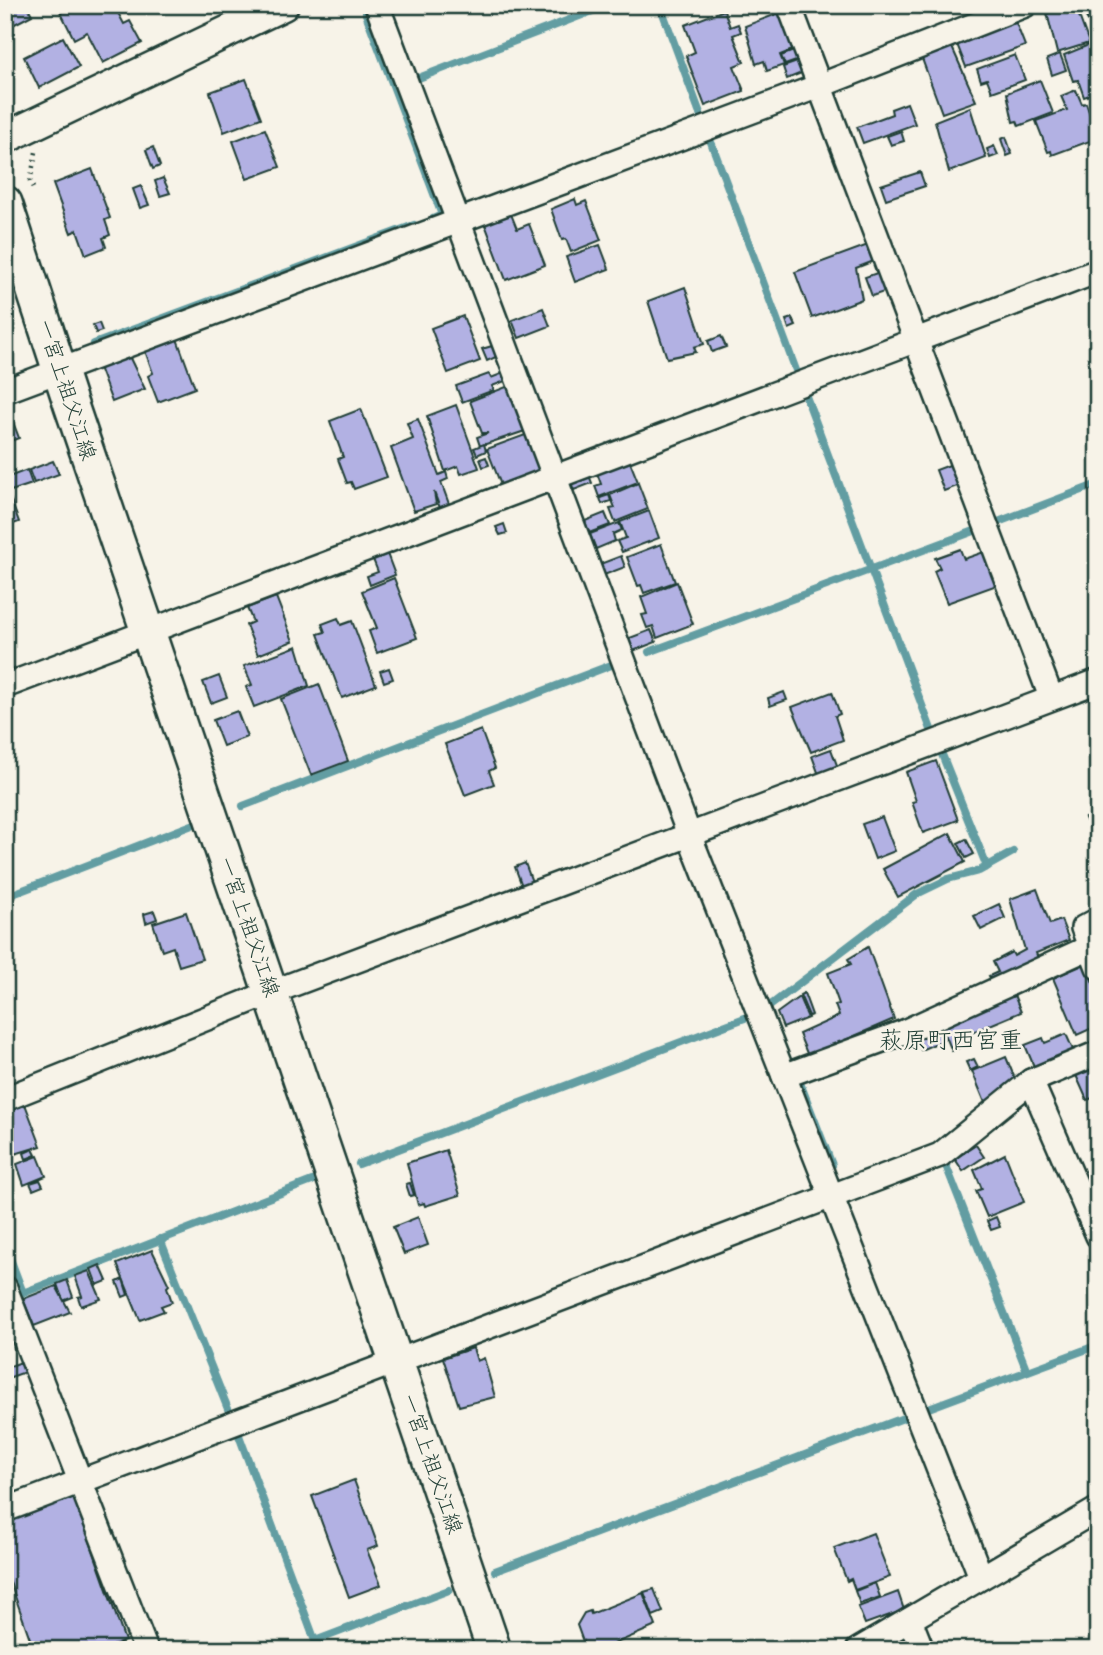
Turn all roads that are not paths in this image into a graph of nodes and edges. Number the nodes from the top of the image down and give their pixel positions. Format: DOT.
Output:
graph roads {
  1 [pos="283,5"];
  2 [pos="377,5"];
  3 [pos="789,5"];
  4 [pos="1025,5"];
  5 [pos="1095,5"];
  6 [pos="1098,12"];
  7 [pos="819,86"];
  8 [pos="5,138"];
  9 [pos="5,203"];
  10 [pos="457,222"];
  11 [pos="1098,271"];
  12 [pos="916,340"];
  13 [pos="60,370"];
  14 [pos="5,391"];
  15 [pos="555,476"];
  16 [pos="148,633"];
  17 [pos="1098,681"];
  18 [pos="5,686"];
  19 [pos="1051,698"];
  20 [pos="690,837"];
  21 [pos="1098,920"];
  22 [pos="1094,957"];
  23 [pos="271,993"];
  24 [pos="1098,1053"];
  25 [pos="784,1076"];
  26 [pos="1031,1081"];
  27 [pos="5,1099"];
  28 [pos="832,1195"];
  29 [pos="1098,1236"];
  30 [pos="5,1288"];
  31 [pos="396,1362"];
  32 [pos="80,1481"];
  33 [pos="1098,1509"];
  34 [pos="5,1510"];
  35 [pos="981,1577"];
  36 [pos="910,1620"];
  37 [pos="146,1650"];
  38 [pos="494,1650"];
  39 [pos="858,1650"];
  40 [pos="922,1650"];
  1 -- 8 [label="street"];
  2 -- 10 [label="street"];
  3 -- 7 [label="street"];
  4 -- 7 [label="street"];
  5 -- 6 [label="street"];
  7 -- 10 [label="street"];
  7 -- 12 [label="street"];
  9 -- 13 [label="main road, 一宮上祖父江線"];
  10 -- 13 [label="street"];
  10 -- 15 [label="street"];
  11 -- 12 [label="street"];
  12 -- 15 [label="street"];
  12 -- 19 [label="street"];
  13 -- 14 [label="street"];
  13 -- 16 [label="main road, 一宮上祖父江線"];
  15 -- 16 [label="street"];
  15 -- 20 [label="street"];
  16 -- 18 [label="street"];
  16 -- 23 [label="main road, 一宮上祖父江線"];
  17 -- 19 [label="street"];
  19 -- 20 [label="street"];
  20 -- 23 [label="street"];
  20 -- 25 [label="street"];
  21 -- 22 [label="street"];
  22 -- 25 [label="street"];
  23 -- 27 [label="street"];
  23 -- 31 [label="main road, 一宮上祖父江線"];
  24 -- 26 [label="street"];
  25 -- 28 [label="street"];
  26 -- 28 [label="street"];
  26 -- 29 [label="street"];
  28 -- 31 [label="street"];
  28 -- 35 [label="street"];
  30 -- 32 [label="street"];
  31 -- 32 [label="street"];
  31 -- 38 [label="main road, 一宮上祖父江線"];
  32 -- 34 [label="street"];
  32 -- 37 [label="street"];
  33 -- 35 [label="street"];
  35 -- 36 [label="street"];
  36 -- 39 [label="street"];
  36 -- 40 [label="street"];
}
